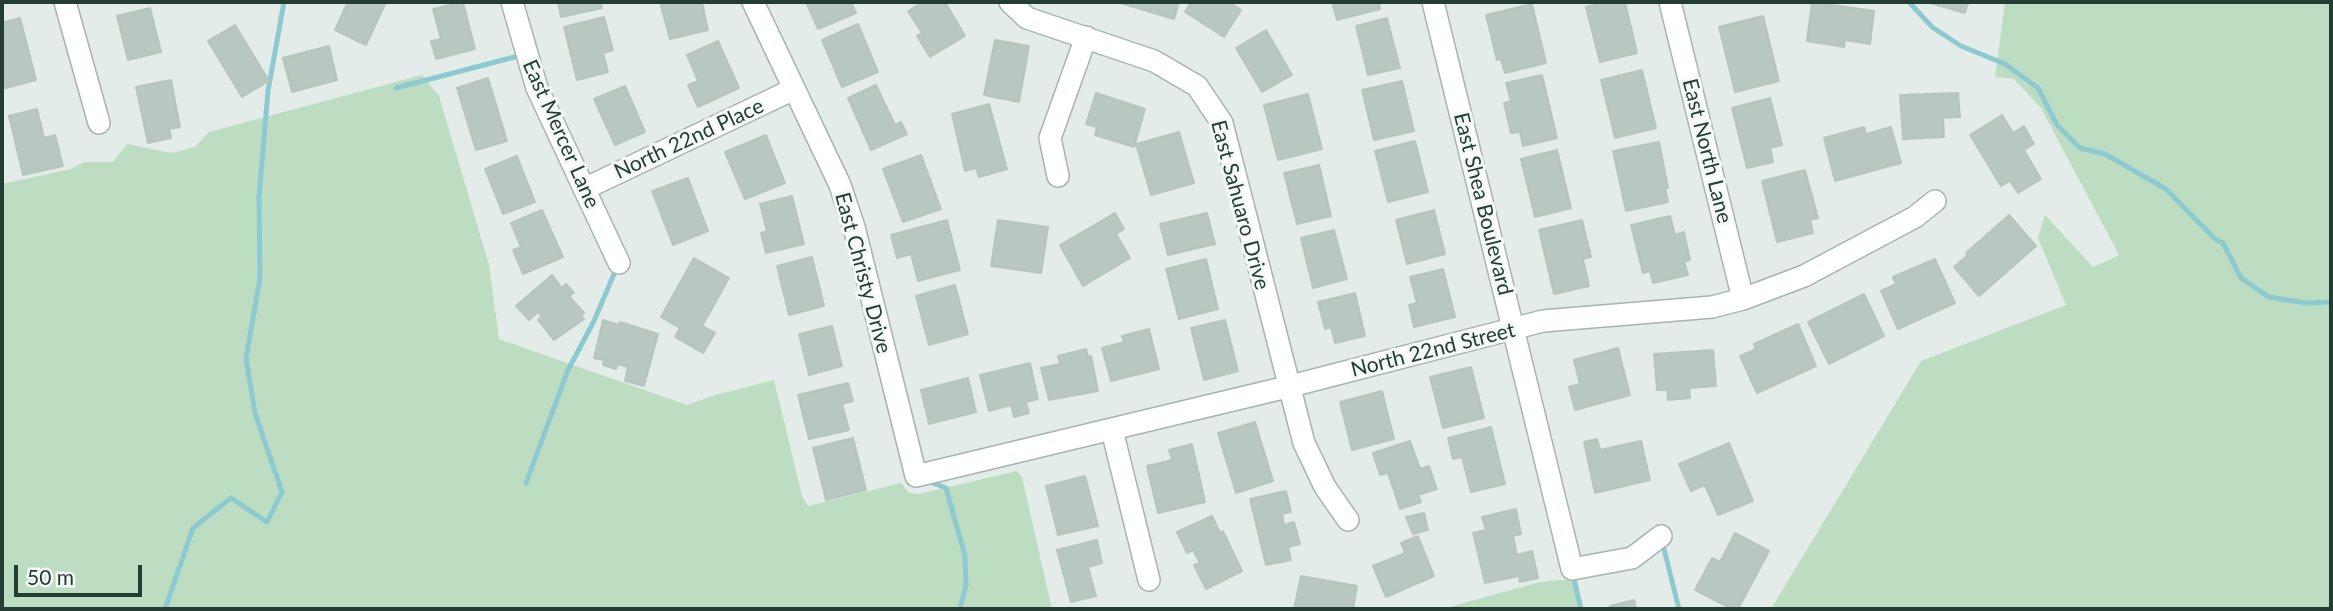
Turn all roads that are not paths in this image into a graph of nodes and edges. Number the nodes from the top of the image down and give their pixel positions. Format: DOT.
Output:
graph roads {
  1 [pos="65,2"];
  2 [pos="512,2"];
  3 [pos="753,2"];
  4 [pos="1010,2"];
  5 [pos="1433,2"];
  6 [pos="1670,2"];
  7 [pos="1086,37"];
  8 [pos="794,89"];
  9 [pos="99,123"];
  10 [pos="1058,176"];
  11 [pos="584,189"];
  12 [pos="1935,201"];
  13 [pos="619,263"];
  14 [pos="1743,299"];
  15 [pos="1513,330"];
  16 [pos="1287,387"];
  17 [pos="1112,430"];
  18 [pos="916,476"];
  19 [pos="1348,520"];
  20 [pos="1661,536"];
  21 [pos="1149,580"];
  1 -- 9 [label="street"];
  2 -- 11 [label="street, East Mercer Lane"];
  3 -- 8 [label="street, East Christy Drive"];
  4 -- 7 [label="street, East Sahuaro Drive"];
  5 -- 15 [label="street, East Shea Boulevard"];
  6 -- 14 [label="street, East North Lane"];
  7 -- 10 [label="street"];
  7 -- 16 [label="street, East Sahuaro Drive"];
  8 -- 11 [label="street, North 22nd Place"];
  8 -- 18 [label="street, East Christy Drive"];
  11 -- 13 [label="street, East Mercer Lane"];
  12 -- 14 [label="street, North 22nd Street"];
  14 -- 15 [label="street, North 22nd Street"];
  15 -- 16 [label="street, North 22nd Street"];
  15 -- 20 [label="street, East Shea Boulevard"];
  16 -- 17 [label="street, North 22nd Street"];
  16 -- 19 [label="street, East Sahuaro Drive"];
  17 -- 18 [label="street, North 22nd Street"];
  17 -- 21 [label="street"];
}
